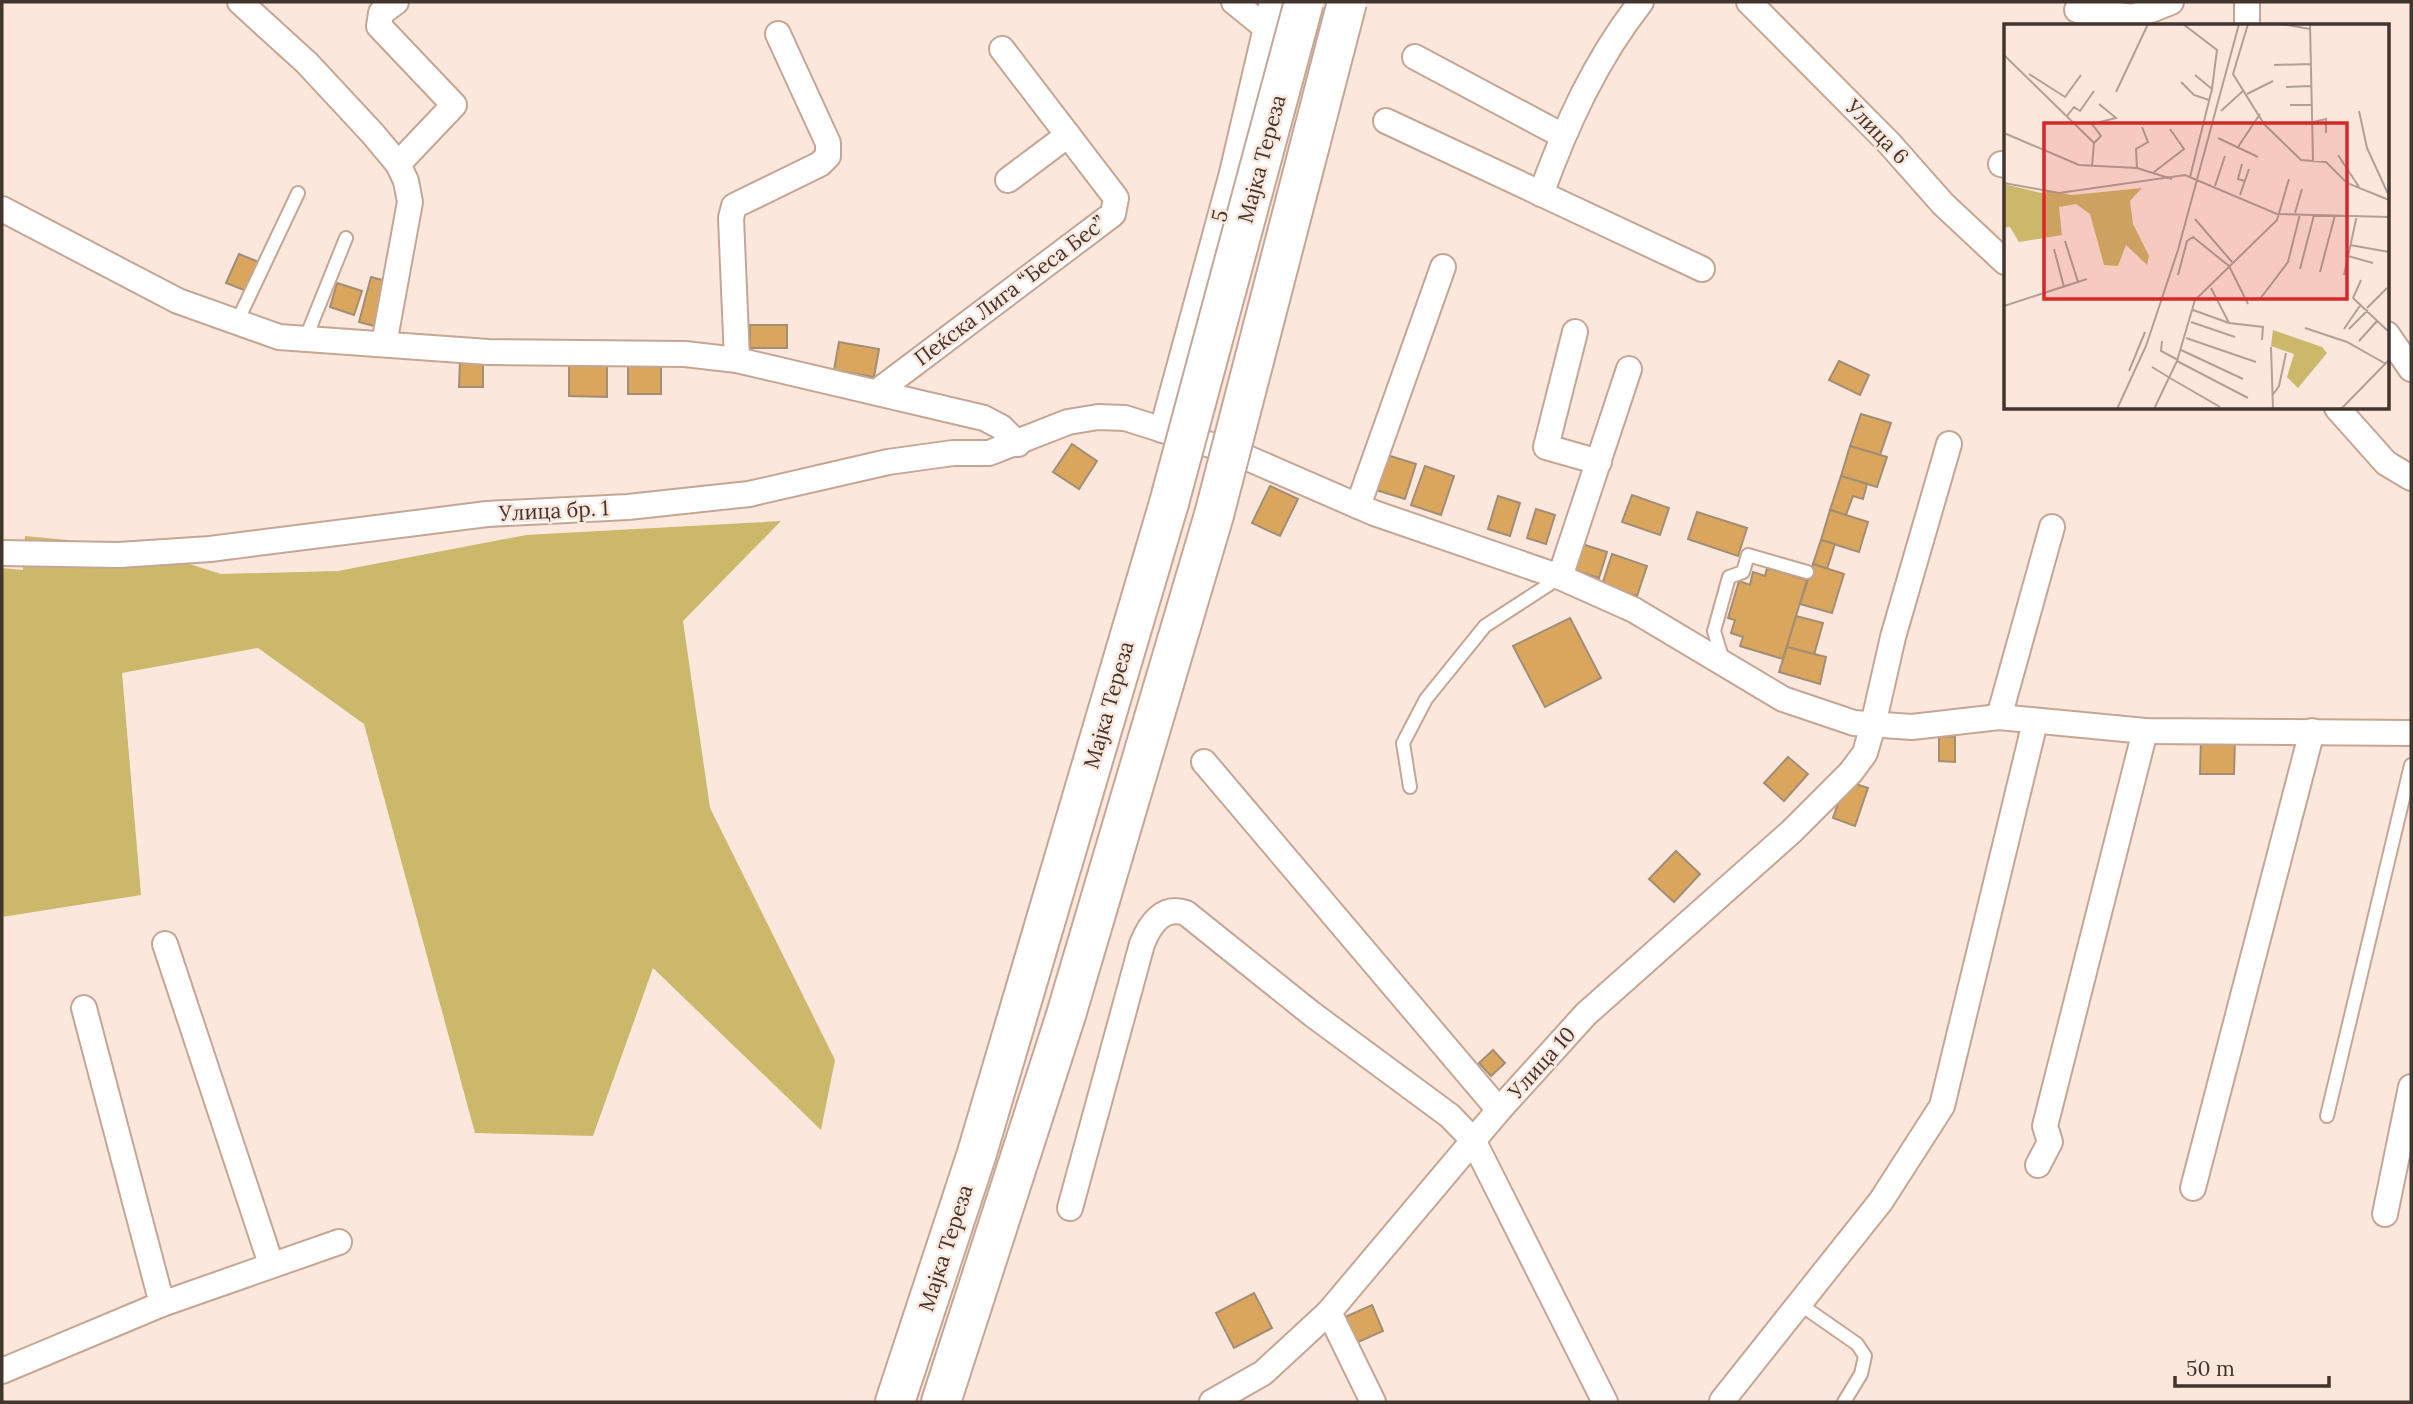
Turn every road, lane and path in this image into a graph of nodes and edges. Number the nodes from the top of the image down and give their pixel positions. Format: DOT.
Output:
graph roads {
  1 [pos="240,2"];
  2 [pos="396,2"];
  3 [pos="1234,2"];
  4 [pos="1272,2"];
  5 [pos="1304,2"];
  6 [pos="1347,2"];
  7 [pos="1642,2"];
  8 [pos="1749,2"];
  9 [pos="2171,2"];
  10 [pos="2247,2"];
  11 [pos="2077,10"];
  12 [pos="2133,15"];
  13 [pos="2247,24"];
  14 [pos="1266,28"];
  15 [pos="778,34"];
  16 [pos="1002,49"];
  17 [pos="1415,57"];
  18 [pos="1386,121"];
  19 [pos="1068,135"];
  20 [pos="1563,136"];
  21 [pos="398,164"];
  22 [pos="1008,180"];
  23 [pos="298,193"];
  24 [pos="1541,194"];
  25 [pos="2,209"];
  26 [pos="346,238"];
  27 [pos="2004,261"];
  28 [pos="1443,267"];
  29 [pos="1702,269"];
  30 [pos="236,324"];
  31 [pos="1575,332"];
  32 [pos="2388,335"];
  33 [pos="305,341"];
  34 [pos="384,344"];
  35 [pos="737,360"];
  36 [pos="1629,369"];
  37 [pos="2411,369"];
  38 [pos="878,391"];
  39 [pos="2339,410"];
  40 [pos="1162,430"];
  41 [pos="1018,444"];
  42 [pos="1949,444"];
  43 [pos="1599,462"];
  44 [pos="2411,478"];
  45 [pos="1358,506"];
  46 [pos="2052,527"];
  47 [pos="2,552"];
  48 [pos="1807,572"];
  49 [pos="1560,577"];
  50 [pos="1725,667"];
  51 [pos="1999,717"];
  52 [pos="2035,722"];
  53 [pos="1873,725"];
  54 [pos="2146,731"];
  55 [pos="2312,731"];
  56 [pos="2411,733"];
  57 [pos="1204,762"];
  58 [pos="2411,765"];
  59 [pos="1410,787"];
  60 [pos="165,944"];
  61 [pos="84,1007"];
  62 [pos="2411,1087"];
  63 [pos="1499,1110"];
  64 [pos="2327,1116"];
  65 [pos="1473,1140"];
  66 [pos="2038,1165"];
  67 [pos="2193,1188"];
  68 [pos="1070,1208"];
  69 [pos="2385,1214"];
  70 [pos="339,1242"];
  71 [pos="271,1264"];
  72 [pos="1798,1303"];
  73 [pos="162,1304"];
  74 [pos="1329,1312"];
  75 [pos="2,1371"];
  76 [pos="1722,1401"];
  77 [pos="895,1402"];
  78 [pos="941,1402"];
  79 [pos="1212,1402"];
  80 [pos="1373,1402"];
  81 [pos="1605,1402"];
  82 [pos="1844,1402"];
  1 -- 21 [label="street"];
  2 -- 21 [label="street"];
  3 -- 14 [label="street"];
  4 -- 14 [label="street, 5"];
  5 -- 77 [label="highway, Мајка Тереза, bridge"];
  6 -- 78 [label="highway, Мајка Тереза, bridge"];
  7 -- 20 [label="street"];
  8 -- 27 [label="street, Улица 6"];
  9 -- 12 [label="street"];
  10 -- 13 [label="street"];
  11 -- 12 [label="street"];
  14 -- 40 [label="street, 5"];
  15 -- 35 [label="street"];
  16 -- 19 [label="street, Пеќска Лига “Беса Бес”"];
  17 -- 20 [label="street"];
  18 -- 24 [label="street"];
  19 -- 22 [label="street"];
  19 -- 38 [label="street, Пеќска Лига “Беса Бес”"];
  20 -- 24 [label="street"];
  21 -- 34 [label="street"];
  23 -- 30 [label="lane"];
  24 -- 29 [label="street"];
  25 -- 30 [label="street, Пеќска Лига “Беса Бес”"];
  26 -- 33 [label="lane"];
  28 -- 45 [label="street"];
  30 -- 33 [label="street, Пеќска Лига “Беса Бес”"];
  31 -- 43 [label="street"];
  32 -- 37 [label="street"];
  33 -- 34 [label="street, Пеќска Лига “Беса Бес”"];
  34 -- 35 [label="street, Пеќска Лига “Беса Бес”"];
  35 -- 38 [label="street, Пеќска Лига “Беса Бес”"];
  36 -- 43 [label="street"];
  38 -- 41 [label="street, Пеќска Лига “Беса Бес”"];
  39 -- 44 [label="street"];
  40 -- 41 [label="street, Улица бр. 1"];
  40 -- 45 [label="street, Улица бр. 1"];
  41 -- 47 [label="street, Улица бр. 1"];
  42 -- 53 [label="street, Улица 10"];
  43 -- 49 [label="street"];
  45 -- 49 [label="street, Улица бр. 1"];
  46 -- 51 [label="street"];
  48 -- 50 [label="lane"];
  49 -- 50 [label="street, Улица бр. 1"];
  49 -- 59 [label="lane"];
  50 -- 53 [label="street, Улица бр. 1"];
  51 -- 52 [label="street, Улица бр. 1"];
  51 -- 53 [label="street, Улица бр. 1"];
  52 -- 54 [label="street, Улица бр. 1"];
  52 -- 72 [label="street"];
  53 -- 63 [label="street, Улица 10"];
  54 -- 55 [label="street, Улица бр. 1"];
  54 -- 66 [label="street"];
  55 -- 56 [label="street, Улица бр. 1"];
  55 -- 67 [label="street"];
  57 -- 63 [label="street"];
  58 -- 64 [label="lane"];
  60 -- 71 [label="street"];
  61 -- 73 [label="street"];
  62 -- 69 [label="street"];
  63 -- 65 [label="street, Улица 10"];
  65 -- 68 [label="street"];
  65 -- 74 [label="street, Улица 10"];
  65 -- 81 [label="street"];
  70 -- 71 [label="street"];
  71 -- 73 [label="street"];
  72 -- 76 [label="street"];
  72 -- 82 [label="lane"];
  73 -- 75 [label="street"];
  74 -- 79 [label="street, Улица 10"];
  74 -- 80 [label="street"];
}
